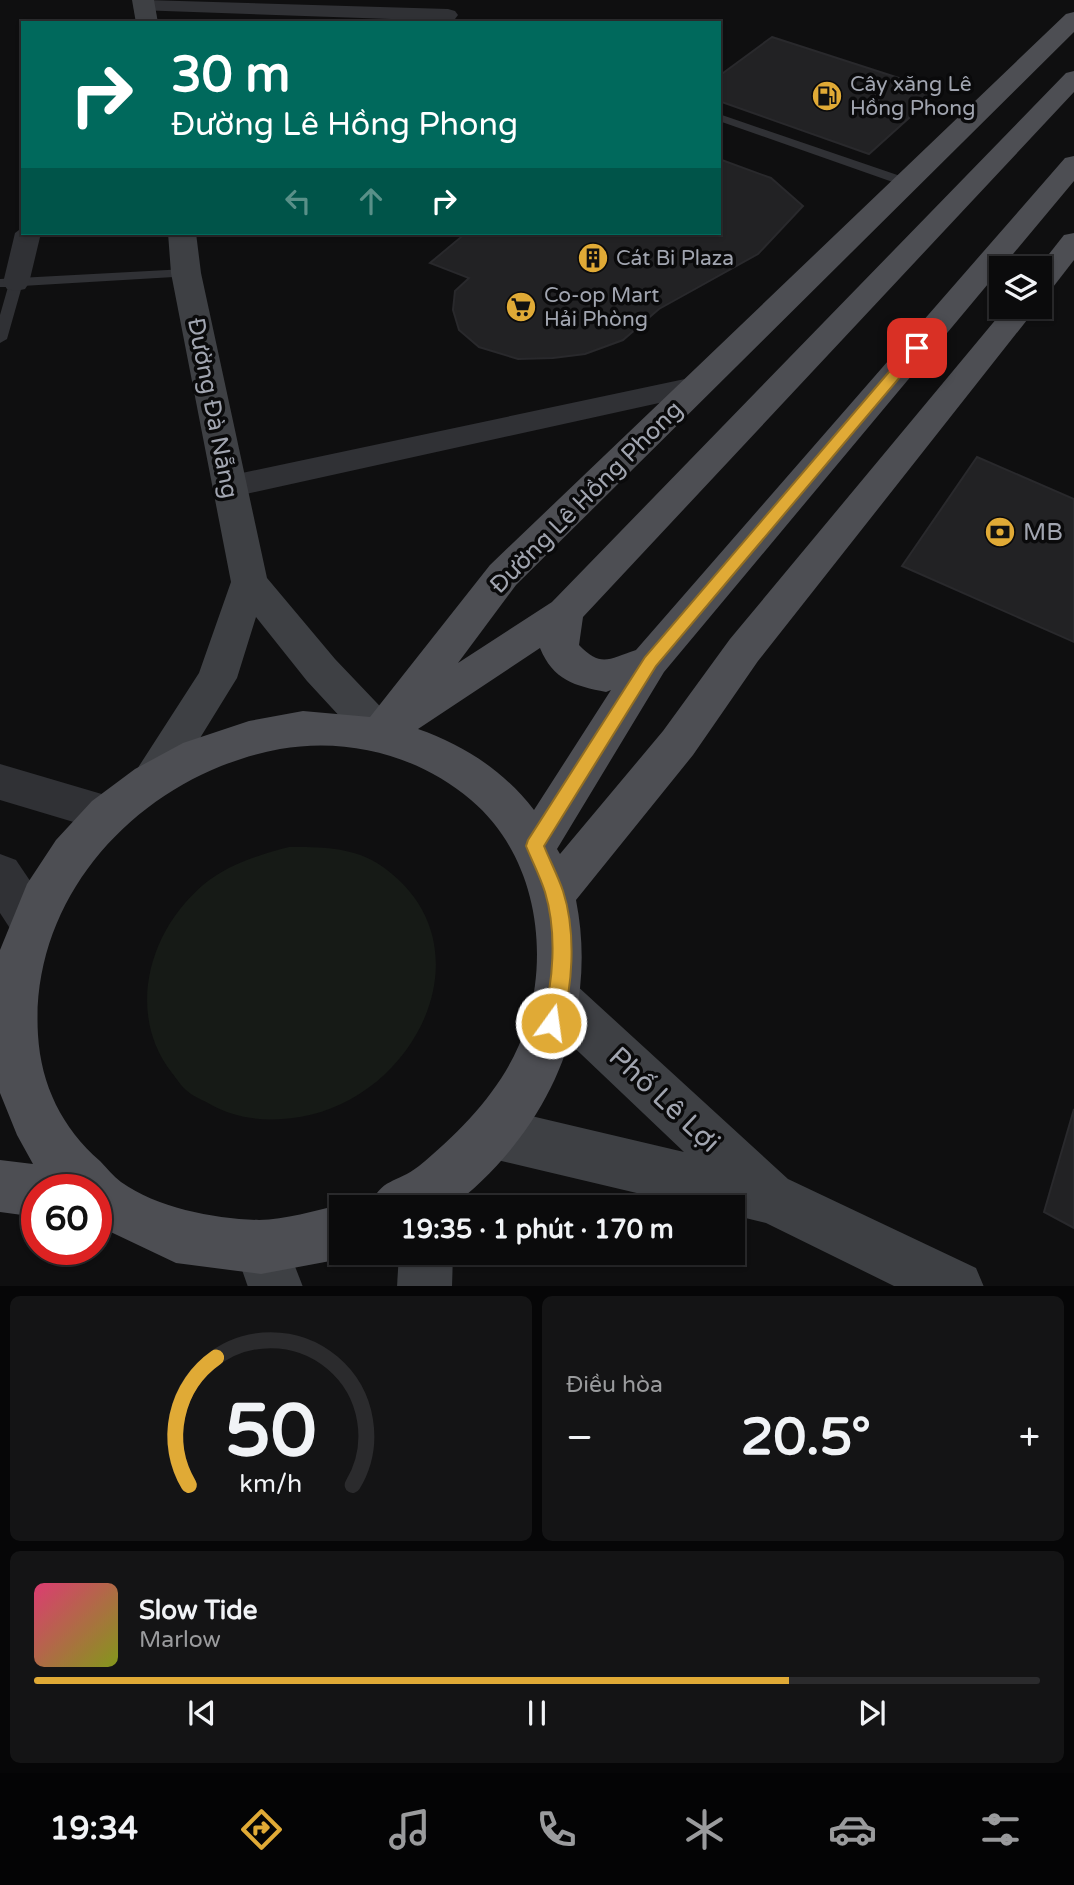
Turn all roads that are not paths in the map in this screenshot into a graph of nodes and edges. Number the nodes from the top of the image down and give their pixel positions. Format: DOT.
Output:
graph roads {
  1 [pos="290,5"];
  2 [pos="145,10"];
  3 [pos="448,15"];
  4 [pos="1074,19"];
  5 [pos="1074,78"];
  6 [pos="721,118"];
  7 [pos="1074,164"];
  8 [pos="908,183"];
  9 [pos="956,201"];
  10 [pos="1024,223"];
  11 [pos="27,235"];
  12 [pos="182,235"];
  13 [pos="1074,240"];
  14 [pos="1052,269"];
  15 [pos="186,273"];
  16 [pos="8,283"];
  17 [pos="1012,319"];
  18 [pos="0,339"];
  19 [pos="699,385"];
  20 [pos="228,487"];
  21 [pos="248,582"];
  22 [pos="565,612"];
  23 [pos="650,661"];
  24 [pos="381,734"];
  25 [pos="153,777"];
  26 [pos="0,782"];
  27 [pos="107,813"];
  28 [pos="535,846"];
  29 [pos="0,874"];
  30 [pos="555,894"];
  31 [pos="31,921"];
  32 [pos="8,975"];
  33 [pos="558,1000"];
  34 [pos="493,1133"];
  35 [pos="76,1174"];
  36 [pos="0,1186"];
  37 [pos="21,1189"];
  38 [pos="426,1195"];
  39 [pos="771,1198"];
  40 [pos="112,1204"];
  41 [pos="329,1238"];
  42 [pos="425,1265"];
  43 [pos="269,1267"];
  44 [pos="424,1286"];
  45 [pos="957,1286"];
  1 -- 2 [label="street"];
  1 -- 3 [label="street"];
  4 -- 8 [label="main road, Đường Lê Hồng Phong"];
  5 -- 9 [label="main road"];
  6 -- 8 [label="lane"];
  7 -- 10 [label="main road"];
  8 -- 9 [label="main road"];
  8 -- 19 [label="main road, Đường Lê Hồng Phong"];
  9 -- 22 [label="main road"];
  10 -- 13 [label="main road"];
  10 -- 23 [label="main road"];
  11 -- 16 [label="street"];
  12 -- 15 [label="main road, Đường Đà Nẵng"];
  13 -- 14 [label="main road"];
  15 -- 16 [label="lane"];
  15 -- 20 [label="main road, Đường Đà Nẵng"];
  16 -- 18 [label="lane"];
  17 -- 30 [label="main road"];
  19 -- 20 [label="street"];
  19 -- 24 [label="main road, Đường Lê Hồng Phong"];
  20 -- 21 [label="main road, Đường Đà Nẵng"];
  21 -- 24 [label="main road, Đường Đà Nẵng"];
  21 -- 25 [label="main road, Đường Đà Nẵng"];
  22 -- 23 [label="main road"];
  22 -- 24 [label="main road"];
  23 -- 28 [label="main road"];
  24 -- 25 [label="main road"];
  24 -- 28 [label="main road"];
  25 -- 27 [label="main road"];
  26 -- 27 [label="street"];
  27 -- 31 [label="main road"];
  28 -- 30 [label="main road"];
  29 -- 31 [label="street"];
  30 -- 33 [label="main road"];
  31 -- 32 [label="main road"];
  32 -- 35 [label="main road"];
  33 -- 34 [label="main road"];
  33 -- 39 [label="main road, Phố Lê Lợi"];
  34 -- 38 [label="main road"];
  34 -- 39 [label="main road, Phố Lê Lợi"];
  36 -- 37 [label="main road"];
  39 -- 45 [label="main road, Phố Lê Lợi"];
  40 -- 43 [label="main road"];
  41 -- 43 [label="main road"];
  42 -- 44 [label="main road"];
}
